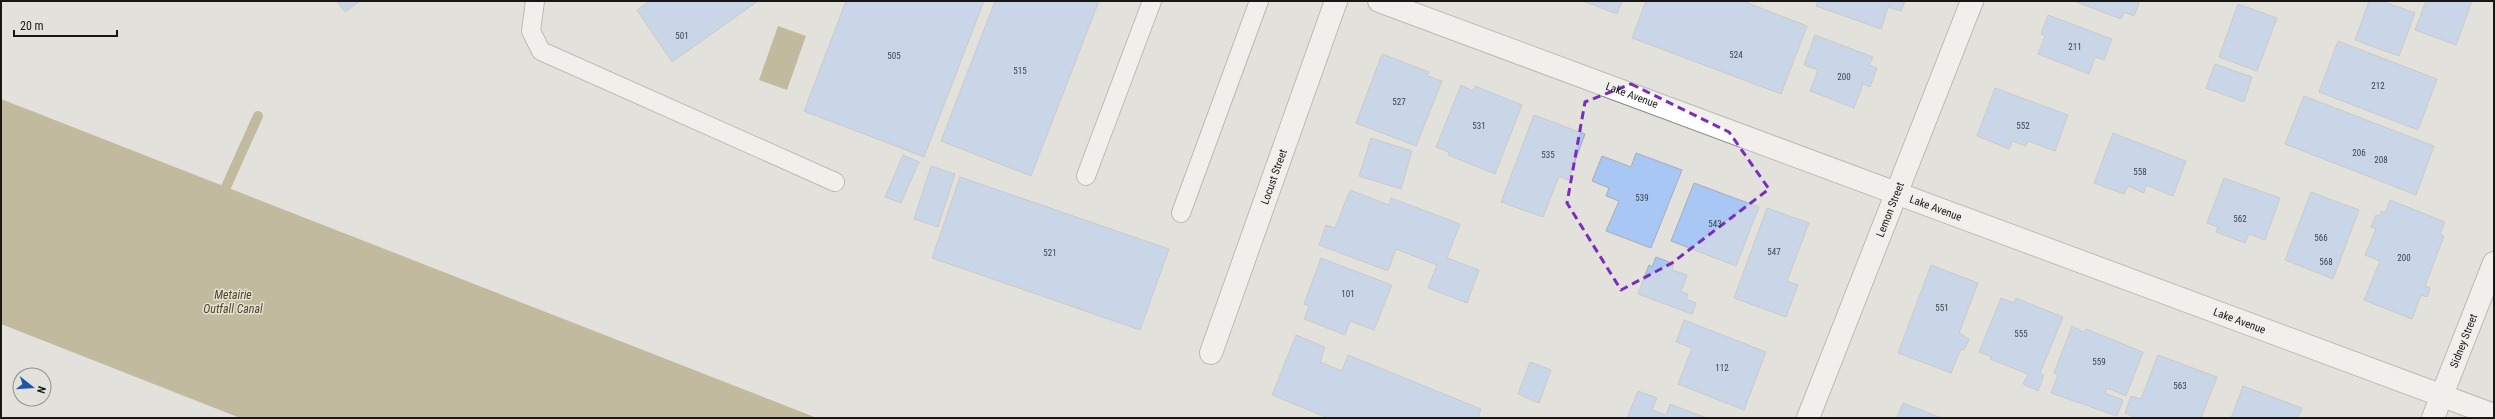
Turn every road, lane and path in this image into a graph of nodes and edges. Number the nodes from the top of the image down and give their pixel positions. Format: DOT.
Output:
graph roads {
  1 [pos="535,1"];
  2 [pos="1152,1"];
  3 [pos="1259,1"];
  4 [pos="1336,1"];
  5 [pos="1378,1"];
  6 [pos="1972,1"];
  7 [pos="1415,7"];
  8 [pos="1086,176"];
  9 [pos="836,182"];
  10 [pos="1897,193"];
  11 [pos="1181,213"];
  12 [pos="2494,263"];
  13 [pos="1211,353"];
  14 [pos="2442,395"];
  15 [pos="2494,415"];
  16 [pos="1808,418"];
  17 [pos="2433,418"];
  1 -- 9 [label="lane"];
  2 -- 8 [label="lane"];
  3 -- 11 [label="lane"];
  4 -- 13 [label="street, Locust Street"];
  5 -- 7 [label="street, Lake Avenue"];
  6 -- 10 [label="street, Lemon Street"];
  7 -- 10 [label="street, Lake Avenue"];
  10 -- 14 [label="street, Lake Avenue"];
  10 -- 16 [label="street, Lemon Street"];
  12 -- 14 [label="street, Sidney Street"];
  14 -- 15 [label="street, Lake Avenue"];
  14 -- 17 [label="street, Sidney Street"];
}
